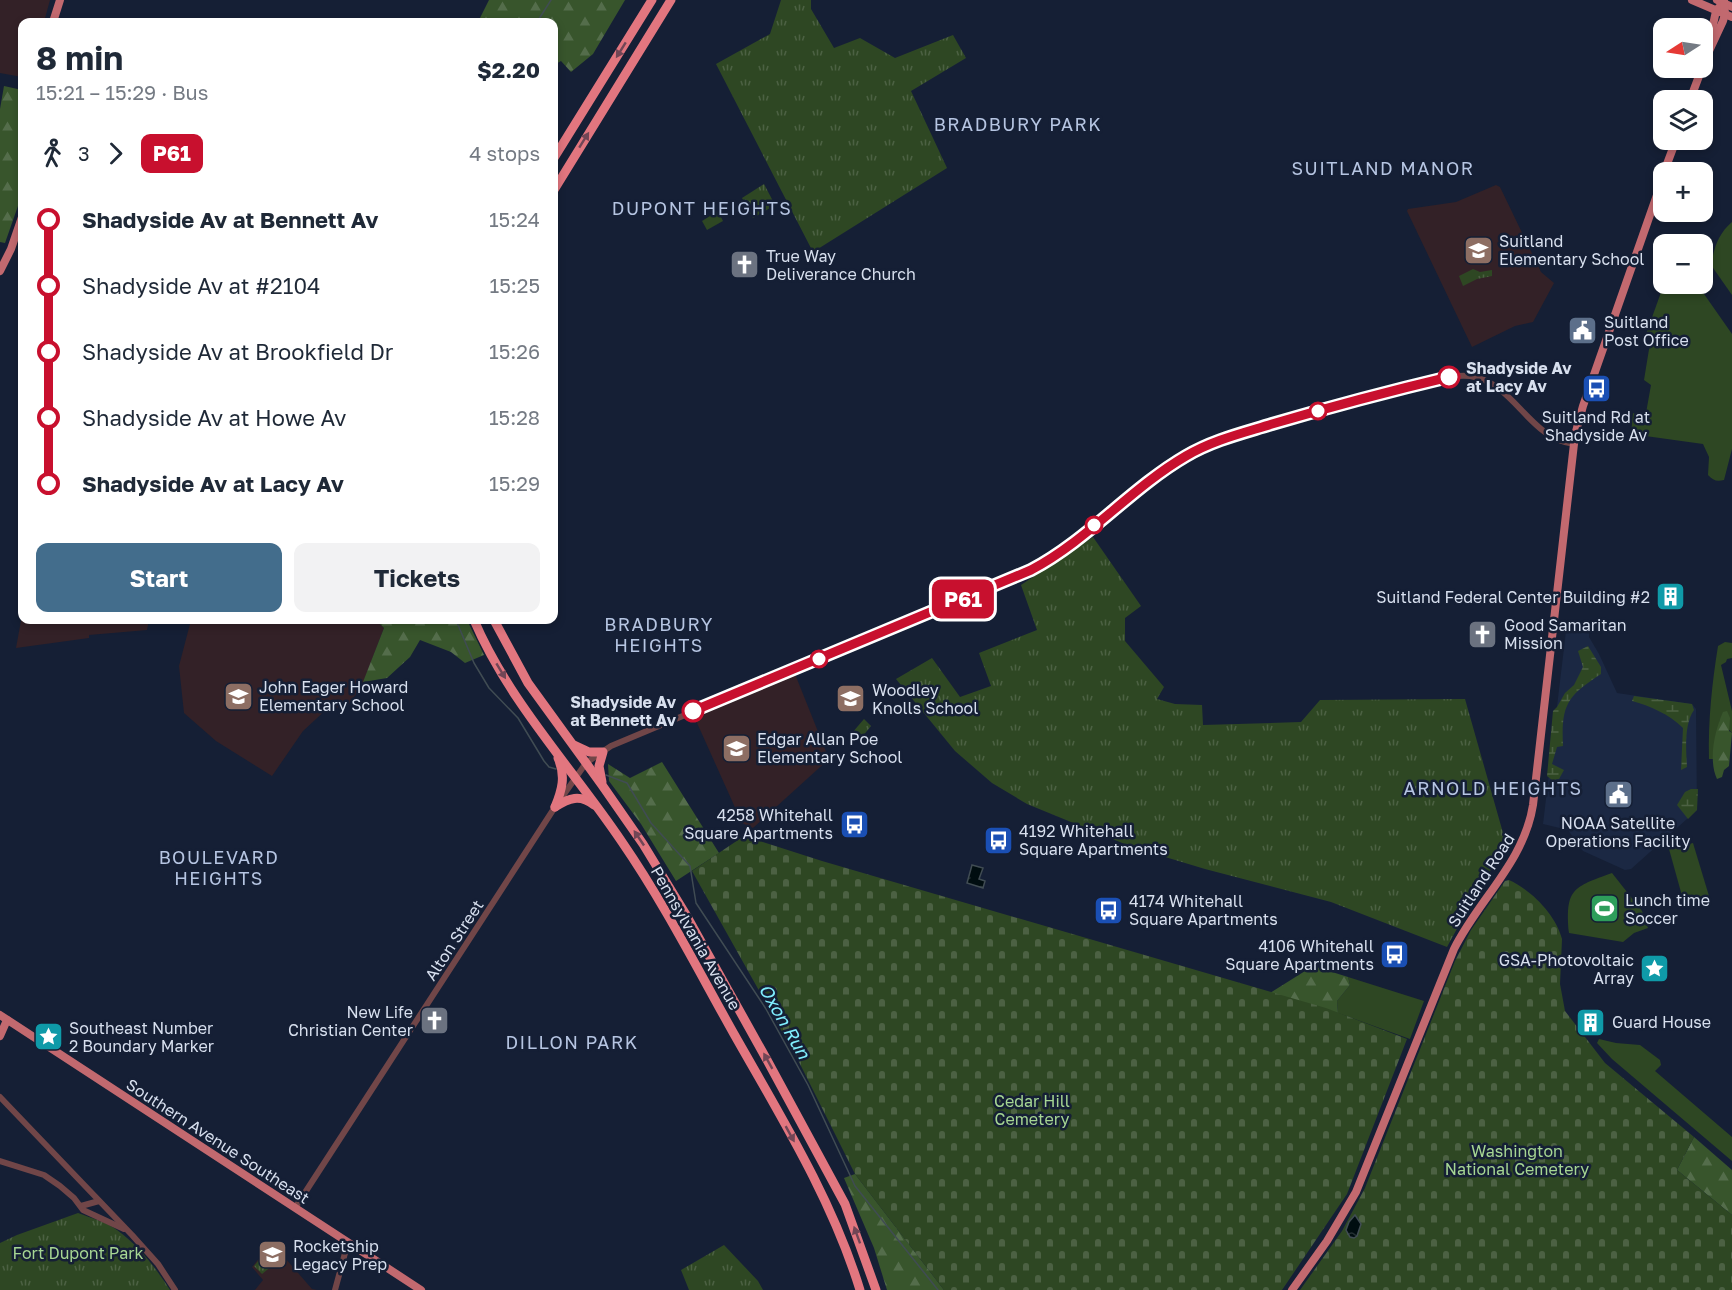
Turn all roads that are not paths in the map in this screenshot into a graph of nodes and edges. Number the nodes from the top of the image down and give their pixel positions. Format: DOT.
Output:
graph roads {
  1 [pos="60,0"];
  2 [pos="652,0"];
  3 [pos="671,0"];
  4 [pos="1692,0"];
  5 [pos="1721,1"];
  6 [pos="1732,7"];
  7 [pos="1716,11"];
  8 [pos="1728,16"];
  9 [pos="54,18"];
  10 [pos="1713,23"];
  11 [pos="1713,45"];
  12 [pos="558,152"];
  13 [pos="558,184"];
  14 [pos="1653,206"];
  15 [pos="18,229"];
  16 [pos="0,271"];
  17 [pos="1574,444"];
  18 [pos="476,624"];
  19 [pos="496,624"];
  20 [pos="532,718"];
  21 [pos="573,745"];
  22 [pos="603,752"];
  23 [pos="586,763"];
  24 [pos="576,778"];
  25 [pos="602,785"];
  26 [pos="555,807"];
  27 [pos="605,817"];
  28 [pos="3,1017"];
  29 [pos="0,1036"];
  30 [pos="0,1097"];
  31 [pos="0,1161"];
  32 [pos="99,1201"];
  33 [pos="81,1206"];
  34 [pos="295,1208"];
  35 [pos="128,1230"];
  36 [pos="348,1242"];
  37 [pos="176,1290"];
  38 [pos="334,1290"];
  39 [pos="422,1290"];
  40 [pos="860,1290"];
  41 [pos="876,1290"];
  42 [pos="1292,1290"];
  1 -- 9 [label="main road"];
  2 -- 12 [label="highway, one-way"];
  13 -- 3 [label="highway, one-way"];
  4 -- 7 [label="main road"];
  5 -- 6 [label="main road"];
  5 -- 7 [label="main road"];
  5 -- 8 [label="main road"];
  7 -- 8 [label="main road"];
  7 -- 10 [label="main road"];
  8 -- 11 [label="main road"];
  14 -- 17 [label="main road, Suitland Road"];
  15 -- 16 [label="main road"];
  17 -- 22 [label="street"];
  17 -- 42 [label="main road, Suitland Road"];
  18 -- 20 [label="highway, Pennsylvania Avenue, one-way"];
  19 -- 21 [label="highway, Pennsylvania Avenue"];
  20 -- 24 [label="highway, Pennsylvania Avenue"];
  20 -- 26 [label="highway"];
  21 -- 22 [label="highway"];
  21 -- 23 [label="highway, Pennsylvania Avenue"];
  22 -- 23 [label="street"];
  22 -- 25 [label="highway"];
  23 -- 24 [label="street, Alton Street"];
  23 -- 25 [label="highway, Pennsylvania Avenue"];
  24 -- 26 [label="street, Alton Street"];
  24 -- 27 [label="highway, Pennsylvania Avenue"];
  41 -- 25 [label="highway, Pennsylvania Avenue, one-way"];
  26 -- 27 [label="highway"];
  26 -- 34 [label="street, Alton Street"];
  27 -- 40 [label="highway, Pennsylvania Avenue, one-way"];
  28 -- 29 [label="main road"];
  28 -- 34 [label="main road, Southern Avenue Southeast"];
  30 -- 32 [label="street"];
  31 -- 33 [label="street"];
  32 -- 33 [label="street"];
  32 -- 35 [label="street"];
  33 -- 35 [label="street"];
  34 -- 36 [label="main road, Southern Avenue Southeast"];
  35 -- 37 [label="street"];
  36 -- 38 [label="street"];
  36 -- 39 [label="main road, Southern Avenue Southeast"];
}
